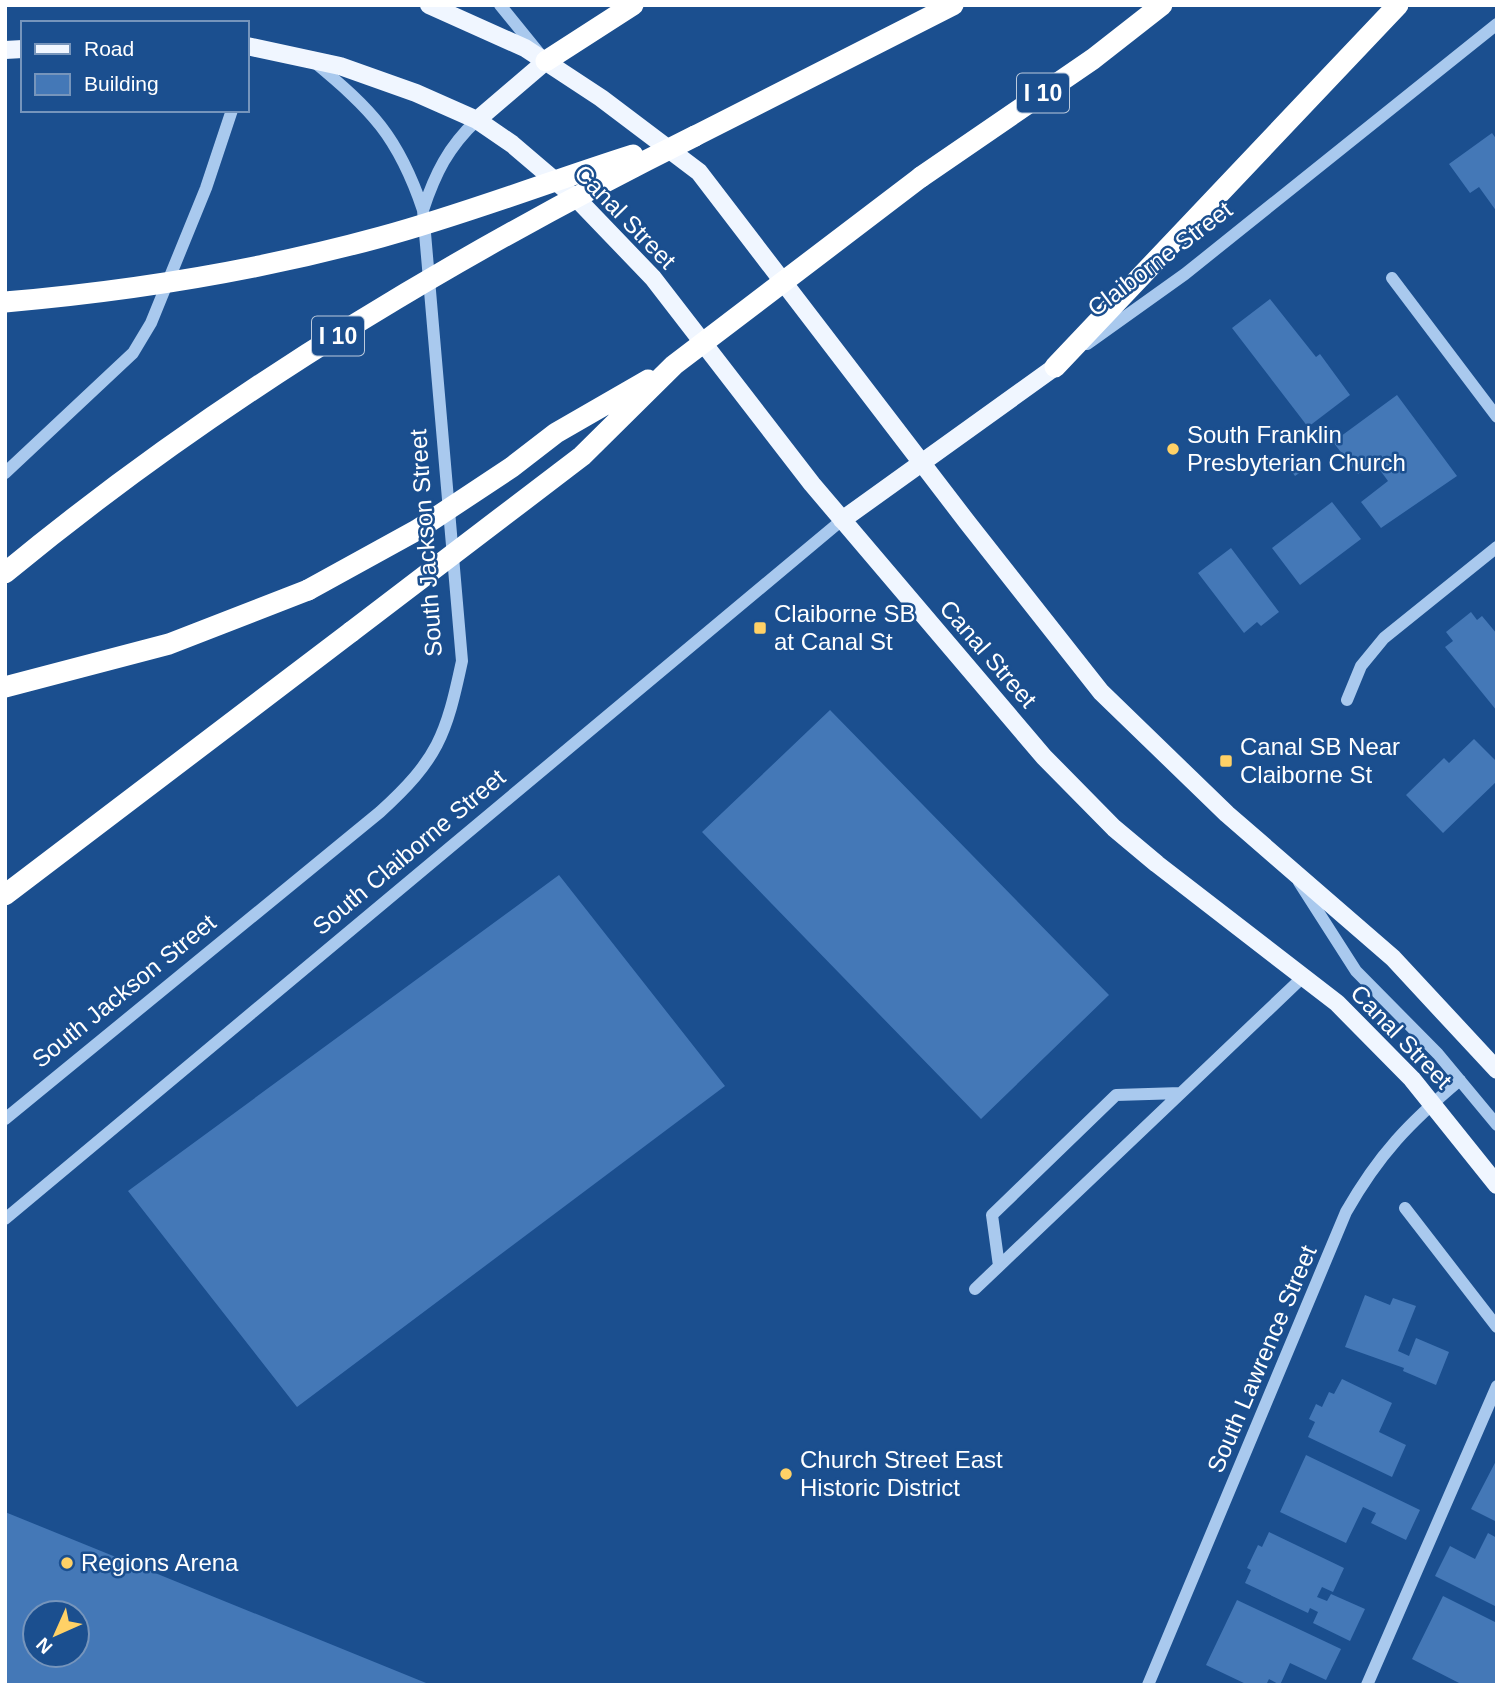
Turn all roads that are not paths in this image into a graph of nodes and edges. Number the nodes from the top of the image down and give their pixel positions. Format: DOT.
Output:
graph roads {
  1 [pos="429,5"];
  2 [pos="500,5"];
  3 [pos="633,5"];
  4 [pos="953,5"];
  5 [pos="1162,5"];
  6 [pos="1398,5"];
  7 [pos="1497,24"];
  8 [pos="248,46"];
  9 [pos="307,57"];
  10 [pos="546,61"];
  11 [pos="231,112"];
  12 [pos="477,120"];
  13 [pos="695,136"];
  14 [pos="423,210"];
  15 [pos="1392,278"];
  16 [pos="5,302"];
  17 [pos="674,365"];
  18 [pos="1055,367"];
  19 [pos="1497,417"];
  20 [pos="922,465"];
  21 [pos="5,473"];
  22 [pos="842,520"];
  23 [pos="1497,547"];
  24 [pos="5,573"];
  25 [pos="5,687"];
  26 [pos="1347,700"];
  27 [pos="1292,871"];
  28 [pos="5,895"];
  29 [pos="1304,976"];
  30 [pos="1497,1070"];
  31 [pos="1460,1080"];
  32 [pos="1181,1093"];
  33 [pos="1432,1104"];
  34 [pos="5,1119"];
  35 [pos="1497,1125"];
  36 [pos="1497,1185"];
  37 [pos="1405,1208"];
  38 [pos="5,1219"];
  39 [pos="999,1266"];
  40 [pos="975,1289"];
  41 [pos="1497,1327"];
  42 [pos="1497,1386"];
  43 [pos="1148,1685"];
  44 [pos="1367,1685"];
  1 -- 10 [label="main road"];
  2 -- 10 [label="street, Canal Street"];
  3 -- 10 [label="highway"];
  4 -- 13 [label="highway, I 10"];
  5 -- 17 [label="highway, I 10, bridge"];
  6 -- 18 [label="highway"];
  7 -- 18 [label="street, Claiborne Street"];
  8 -- 9 [label="main road, Canal Street"];
  9 -- 12 [label="main road, Canal Street"];
  9 -- 14 [label="street"];
  10 -- 12 [label="main road, South Jackson Street"];
  10 -- 20 [label="main road, Canal Street"];
  11 -- 21 [label="street"];
  12 -- 14 [label="street, South Jackson Street"];
  12 -- 22 [label="main road, Canal Street"];
  13 -- 16 [label="highway, bridge"];
  13 -- 24 [label="highway, I 10, bridge"];
  14 -- 34 [label="street, South Jackson Street"];
  15 -- 19 [label="street"];
  17 -- 25 [label="highway, bridge"];
  17 -- 28 [label="highway, I 10, bridge"];
  18 -- 20 [label="main road, Claiborne Street"];
  20 -- 22 [label="main road, Claiborne Street"];
  20 -- 27 [label="main road, Canal Street"];
  22 -- 29 [label="main road, Canal Street"];
  22 -- 38 [label="street, South Claiborne Street"];
  23 -- 26 [label="street"];
  27 -- 30 [label="main road, Canal Street"];
  27 -- 31 [label="street"];
  29 -- 32 [label="street"];
  29 -- 33 [label="main road, Canal Street"];
  31 -- 33 [label="street, South Lawrence Street"];
  31 -- 35 [label="street"];
  32 -- 39 [label="street"];
  32 -- 39 [label="street"];
  33 -- 36 [label="main road, Canal Street"];
  33 -- 43 [label="street, South Lawrence Street"];
  37 -- 41 [label="street"];
  39 -- 40 [label="street"];
  42 -- 44 [label="street"];
}
